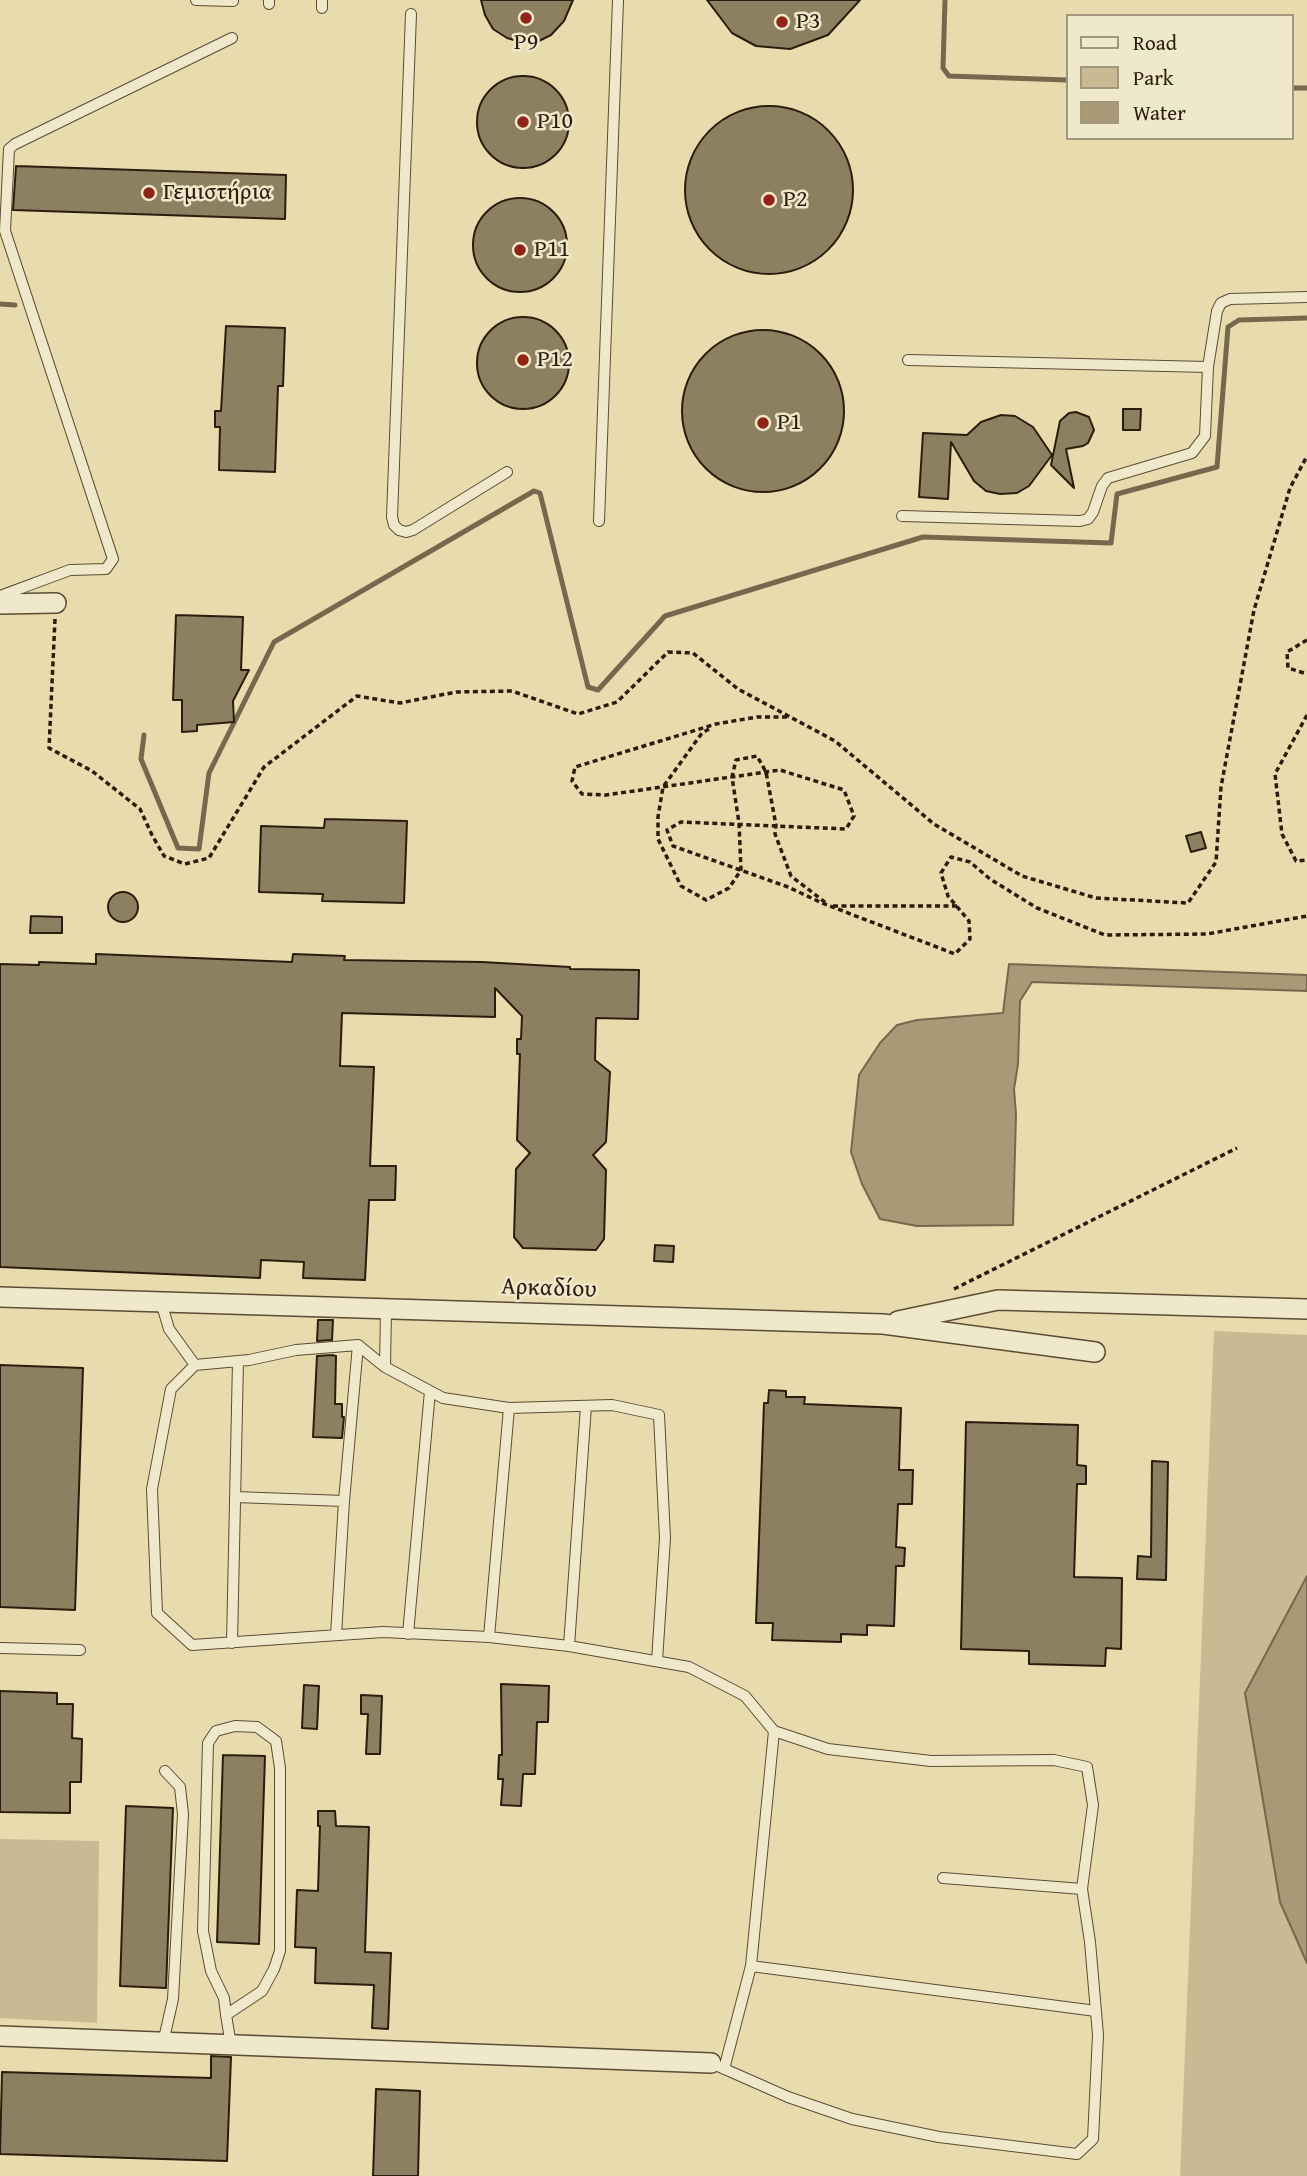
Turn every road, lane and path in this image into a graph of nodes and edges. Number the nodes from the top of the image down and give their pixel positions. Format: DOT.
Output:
graph roads {
  1 [pos="195,0"];
  2 [pos="618,0"];
  3 [pos="233,1"];
  4 [pos="411,14"];
  5 [pos="232,38"];
  6 [pos="1307,297"];
  7 [pos="908,360"];
  8 [pos="1208,367"];
  9 [pos="1307,456"];
  10 [pos="507,472"];
  11 [pos="902,516"];
  12 [pos="599,521"];
  13 [pos="0,596"];
  14 [pos="56,603"];
  15 [pos="0,604"];
  16 [pos="1307,640"];
  17 [pos="1307,674"];
  18 [pos="1307,715"];
  19 [pos="790,717"];
  20 [pos="716,724"];
  21 [pos="766,772"];
  22 [pos="732,777"];
  23 [pos="663,787"];
  24 [pos="739,823"];
  25 [pos="776,825"];
  26 [pos="1307,860"];
  27 [pos="741,870"];
  28 [pos="830,906"];
  29 [pos="957,906"];
  30 [pos="1307,916"];
  31 [pos="1237,1148"];
  32 [pos="944,1294"];
  33 [pos="0,1297"];
  34 [pos="161,1302"];
  35 [pos="386,1309"];
  36 [pos="1307,1309"];
  37 [pos="883,1324"];
  38 [pos="358,1345"];
  39 [pos="1096,1352"];
  40 [pos="238,1362"];
  41 [pos="195,1364"];
  42 [pos="385,1367"];
  43 [pos="430,1391"];
  44 [pos="586,1406"];
  45 [pos="509,1408"];
  46 [pos="235,1497"];
  47 [pos="344,1501"];
  48 [pos="408,1634"];
  49 [pos="335,1635"];
  50 [pos="489,1637"];
  51 [pos="232,1643"];
  52 [pos="569,1646"];
  53 [pos="0,1648"];
  54 [pos="79,1650"];
  55 [pos="657,1661"];
  56 [pos="774,1731"];
  57 [pos="165,1771"];
  58 [pos="943,1878"];
  59 [pos="1082,1889"];
  60 [pos="751,1966"];
  61 [pos="1096,2011"];
  62 [pos="226,2015"];
  63 [pos="0,2036"];
  64 [pos="163,2043"];
  65 [pos="231,2045"];
  66 [pos="718,2066"];
  1 -- 3 [label="lane"];
  2 -- 12 [label="lane"];
  4 -- 10 [label="lane"];
  5 -- 13 [label="lane"];
  6 -- 8 [label="lane"];
  7 -- 8 [label="lane"];
  8 -- 11 [label="lane"];
  9 -- 19 [label="path"];
  14 -- 15 [label="street"];
  14 -- 19 [label="path"];
  16 -- 17 [label="path"];
  18 -- 26 [label="path"];
  19 -- 20 [label="path"];
  20 -- 23 [label="path"];
  20 -- 23 [label="path"];
  21 -- 22 [label="path"];
  21 -- 22 [label="path"];
  21 -- 25 [label="path"];
  21 -- 25 [label="path"];
  22 -- 23 [label="path"];
  22 -- 24 [label="path"];
  23 -- 27 [label="path"];
  24 -- 25 [label="path"];
  24 -- 27 [label="path"];
  24 -- 27 [label="path"];
  25 -- 28 [label="path"];
  27 -- 28 [label="path"];
  28 -- 29 [label="path"];
  28 -- 29 [label="path"];
  29 -- 30 [label="path"];
  31 -- 32 [label="path"];
  33 -- 34 [label="street, Αρκαδίου"];
  34 -- 35 [label="street, Αρκαδίου"];
  34 -- 41 [label="lane"];
  35 -- 37 [label="street, Αρκαδίου"];
  35 -- 42 [label="lane"];
  36 -- 37 [label="street"];
  37 -- 39 [label="street, Αρκαδίου"];
  38 -- 40 [label="lane"];
  38 -- 42 [label="lane"];
  38 -- 47 [label="lane"];
  40 -- 41 [label="lane"];
  40 -- 46 [label="lane"];
  41 -- 51 [label="lane"];
  42 -- 43 [label="lane"];
  43 -- 45 [label="lane"];
  43 -- 48 [label="lane"];
  44 -- 45 [label="lane"];
  44 -- 52 [label="lane"];
  44 -- 55 [label="lane"];
  45 -- 50 [label="lane"];
  46 -- 47 [label="lane"];
  46 -- 51 [label="lane"];
  47 -- 49 [label="lane"];
  48 -- 49 [label="lane"];
  48 -- 50 [label="lane"];
  49 -- 51 [label="lane"];
  50 -- 52 [label="lane"];
  52 -- 55 [label="lane"];
  53 -- 54 [label="lane"];
  55 -- 56 [label="lane"];
  56 -- 59 [label="lane"];
  56 -- 60 [label="lane"];
  57 -- 64 [label="lane"];
  58 -- 59 [label="lane"];
  59 -- 61 [label="lane"];
  60 -- 61 [label="lane"];
  60 -- 66 [label="lane"];
  61 -- 66 [label="lane"];
  62 -- 62 [label="lane"];
  62 -- 65 [label="lane"];
  63 -- 64 [label="street"];
  64 -- 65 [label="street"];
  65 -- 66 [label="street"];
}
